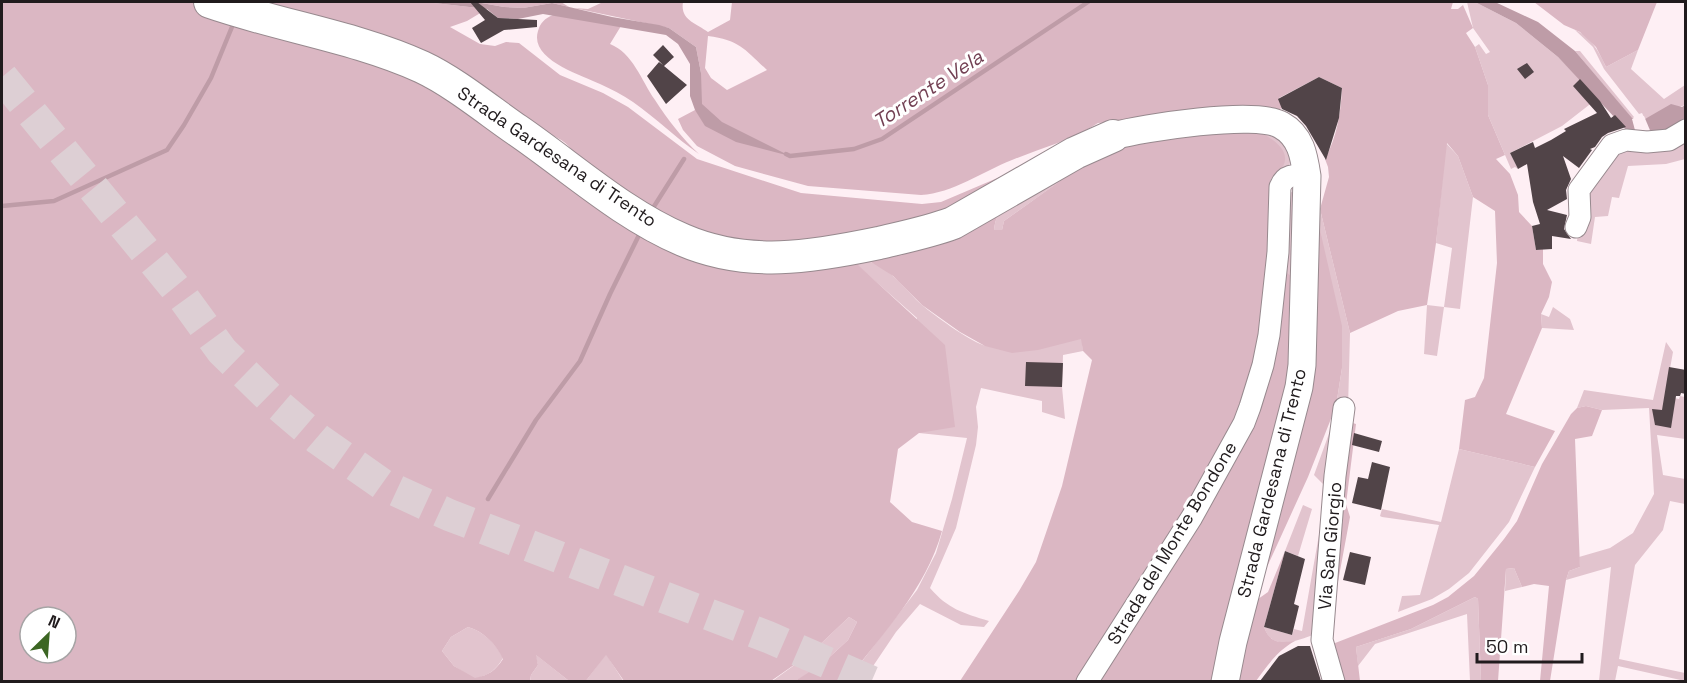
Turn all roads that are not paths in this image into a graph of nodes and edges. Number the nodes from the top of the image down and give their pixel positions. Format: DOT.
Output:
graph roads {
  1 [pos="210,2"];
  2 [pos="1686,130"];
  3 [pos="1113,136"];
  4 [pos="1307,176"];
  5 [pos="1576,227"];
  6 [pos="1344,408"];
  7 [pos="1087,681"];
  8 [pos="1225,681"];
  9 [pos="1334,681"];
  1 -- 3 [label="highway, Strada Gardesana di Trento"];
  2 -- 5 [label="street"];
  3 -- 4 [label="main road, Strada Gardesana di Trento"];
  4 -- 7 [label="street, Strada del Monte Bondone"];
  4 -- 8 [label="main road, Strada Gardesana di Trento"];
  6 -- 9 [label="street, Via San Giorgio"];
}
